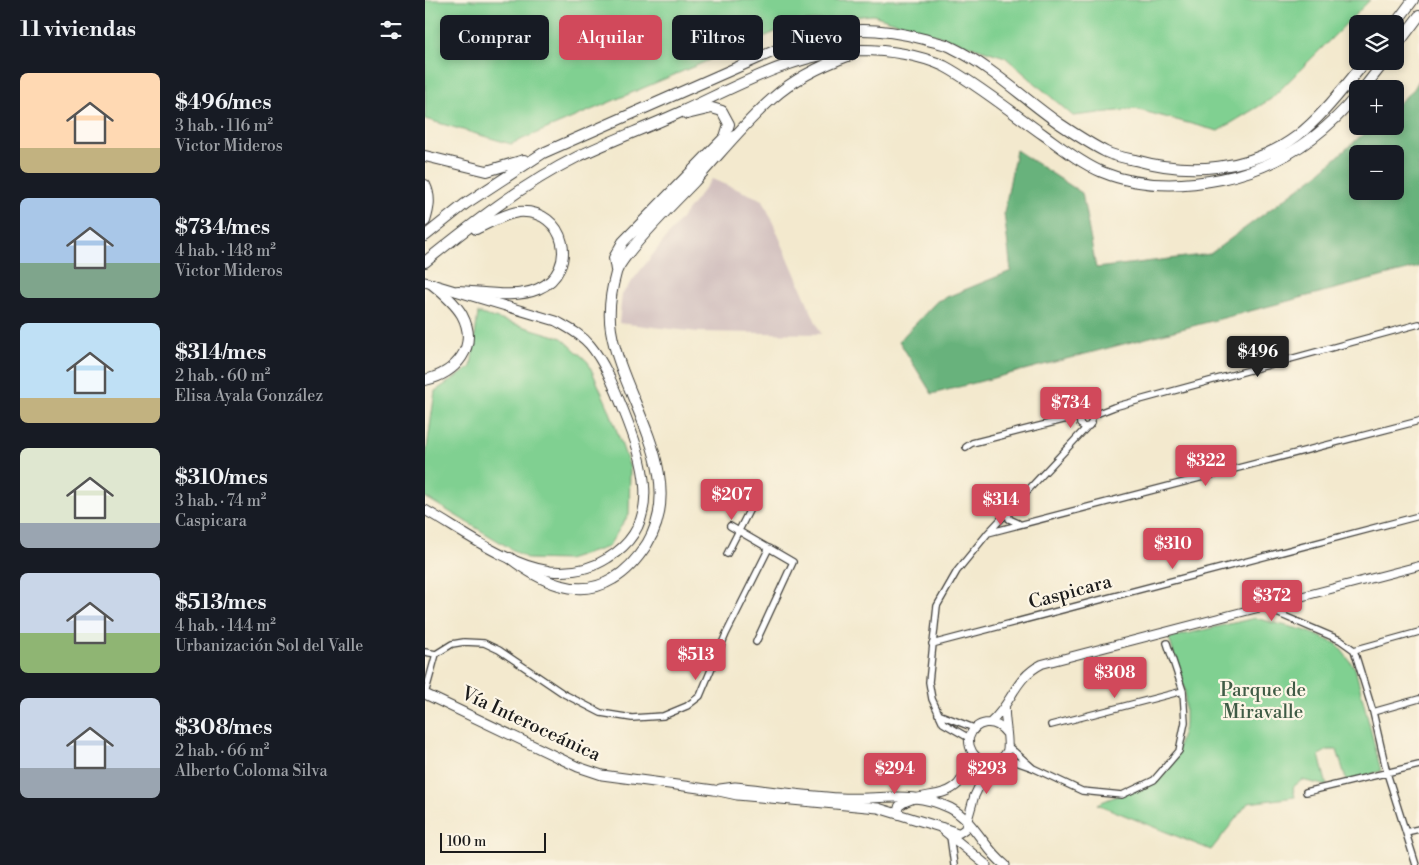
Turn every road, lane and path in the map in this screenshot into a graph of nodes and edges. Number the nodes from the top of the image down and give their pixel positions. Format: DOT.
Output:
graph roads {
  1 [pos="1413,0"];
  2 [pos="1402,15"];
  3 [pos="1419,16"];
  4 [pos="1404,36"];
  5 [pos="863,50"];
  6 [pos="1358,70"];
  7 [pos="1378,70"];
  8 [pos="1370,80"];
  9 [pos="1349,104"];
  10 [pos="659,122"];
  11 [pos="543,153"];
  12 [pos="425,156"];
  13 [pos="425,185"];
  14 [pos="425,221"];
  15 [pos="425,236"];
  16 [pos="459,236"];
  17 [pos="425,262"];
  18 [pos="616,270"];
  19 [pos="430,283"];
  20 [pos="458,291"];
  21 [pos="1419,324"];
  22 [pos="425,380"];
  23 [pos="1079,416"];
  24 [pos="1091,416"];
  25 [pos="1419,421"];
  26 [pos="1087,427"];
  27 [pos="966,447"];
  28 [pos="756,497"];
  29 [pos="425,510"];
  30 [pos="1008,510"];
  31 [pos="1419,516"];
  32 [pos="1018,523"];
  33 [pos="730,526"];
  34 [pos="739,531"];
  35 [pos="988,533"];
  36 [pos="768,548"];
  37 [pos="727,554"];
  38 [pos="510,558"];
  39 [pos="1419,566"];
  40 [pos="1263,607"];
  41 [pos="1419,632"];
  42 [pos="755,642"];
  43 [pos="1167,643"];
  44 [pos="932,644"];
  45 [pos="1353,650"];
  46 [pos="425,652"];
  47 [pos="436,654"];
  48 [pos="1183,691"];
  49 [pos="425,694"];
  50 [pos="1419,700"];
  51 [pos="1005,708"];
  52 [pos="1373,712"];
  53 [pos="938,714"];
  54 [pos="991,722"];
  55 [pos="1051,725"];
  56 [pos="974,728"];
  57 [pos="1006,733"];
  58 [pos="969,738"];
  59 [pos="1008,746"];
  60 [pos="972,754"];
  61 [pos="1002,757"];
  62 [pos="989,763"];
  63 [pos="1419,764"];
  64 [pos="1033,768"];
  65 [pos="1387,773"];
  66 [pos="714,790"];
  67 [pos="1307,792"];
  68 [pos="915,796"];
  69 [pos="897,813"];
  70 [pos="968,820"];
  71 [pos="940,827"];
  72 [pos="1419,829"];
  73 [pos="1406,832"];
  74 [pos="951,836"];
  75 [pos="994,857"];
  76 [pos="954,865"];
  77 [pos="987,865"];
  78 [pos="1005,865"];
  79 [pos="1416,865"];
  1 -- 2 [label="highway"];
  3 -- 4 [label="highway"];
  5 -- 9 [label="highway"];
  5 -- 10 [label="highway"];
  5 -- 18 [label="highway"];
  6 -- 11 [label="highway"];
  7 -- 8 [label="highway"];
  10 -- 16 [label="highway"];
  10 -- 18 [label="highway"];
  11 -- 12 [label="highway"];
  11 -- 15 [label="highway"];
  13 -- 14 [label="highway"];
  16 -- 17 [label="highway"];
  16 -- 20 [label="highway"];
  18 -- 38 [label="highway"];
  19 -- 20 [label="main road"];
  19 -- 22 [label="highway"];
  20 -- 38 [label="main road"];
  21 -- 24 [label="street"];
  23 -- 24 [label="street"];
  23 -- 26 [label="street"];
  23 -- 27 [label="street"];
  24 -- 26 [label="street"];
  25 -- 32 [label="street"];
  26 -- 30 [label="street"];
  28 -- 34 [label="street"];
  29 -- 38 [label="main road"];
  30 -- 32 [label="street"];
  30 -- 35 [label="street"];
  31 -- 44 [label="street, Caspicara"];
  32 -- 35 [label="street"];
  33 -- 34 [label="street"];
  34 -- 36 [label="street"];
  34 -- 37 [label="street"];
  35 -- 44 [label="street"];
  36 -- 42 [label="street"];
  36 -- 47 [label="street"];
  39 -- 40 [label="street"];
  40 -- 45 [label="street"];
  40 -- 51 [label="street"];
  41 -- 45 [label="street"];
  43 -- 48 [label="street"];
  44 -- 53 [label="street"];
  45 -- 52 [label="street"];
  46 -- 47 [label="street"];
  47 -- 49 [label="street"];
  48 -- 55 [label="street"];
  48 -- 64 [label="street"];
  49 -- 66 [label="main road, Vía Interoceánica"];
  50 -- 52 [label="street"];
  51 -- 54 [label="street"];
  51 -- 57 [label="street"];
  52 -- 65 [label="street"];
  53 -- 56 [label="street"];
  53 -- 58 [label="street"];
  54 -- 56 [label="street"];
  54 -- 57 [label="street"];
  56 -- 58 [label="street"];
  57 -- 59 [label="street"];
  58 -- 60 [label="street"];
  59 -- 61 [label="street"];
  59 -- 64 [label="street"];
  60 -- 62 [label="street"];
  60 -- 68 [label="street"];
  61 -- 62 [label="street"];
  61 -- 64 [label="street"];
  62 -- 70 [label="street"];
  63 -- 65 [label="street"];
  65 -- 67 [label="street"];
  65 -- 73 [label="street"];
  66 -- 68 [label="main road, Vía Interoceánica"];
  66 -- 69 [label="main road, Vía Interoceánica"];
  68 -- 69 [label="street"];
  68 -- 70 [label="main road, Vía Interoceánica"];
  69 -- 71 [label="main road, Vía Interoceánica"];
  70 -- 71 [label="street"];
  70 -- 75 [label="main road, Vía Interoceánica"];
  71 -- 74 [label="main road, Vía Interoceánica"];
  72 -- 73 [label="street"];
  73 -- 79 [label="street"];
  74 -- 76 [label="street"];
  74 -- 77 [label="main road, Vía Interoceánica"];
  75 -- 77 [label="street"];
  75 -- 78 [label="main road, Vía Interoceánica"];
}
